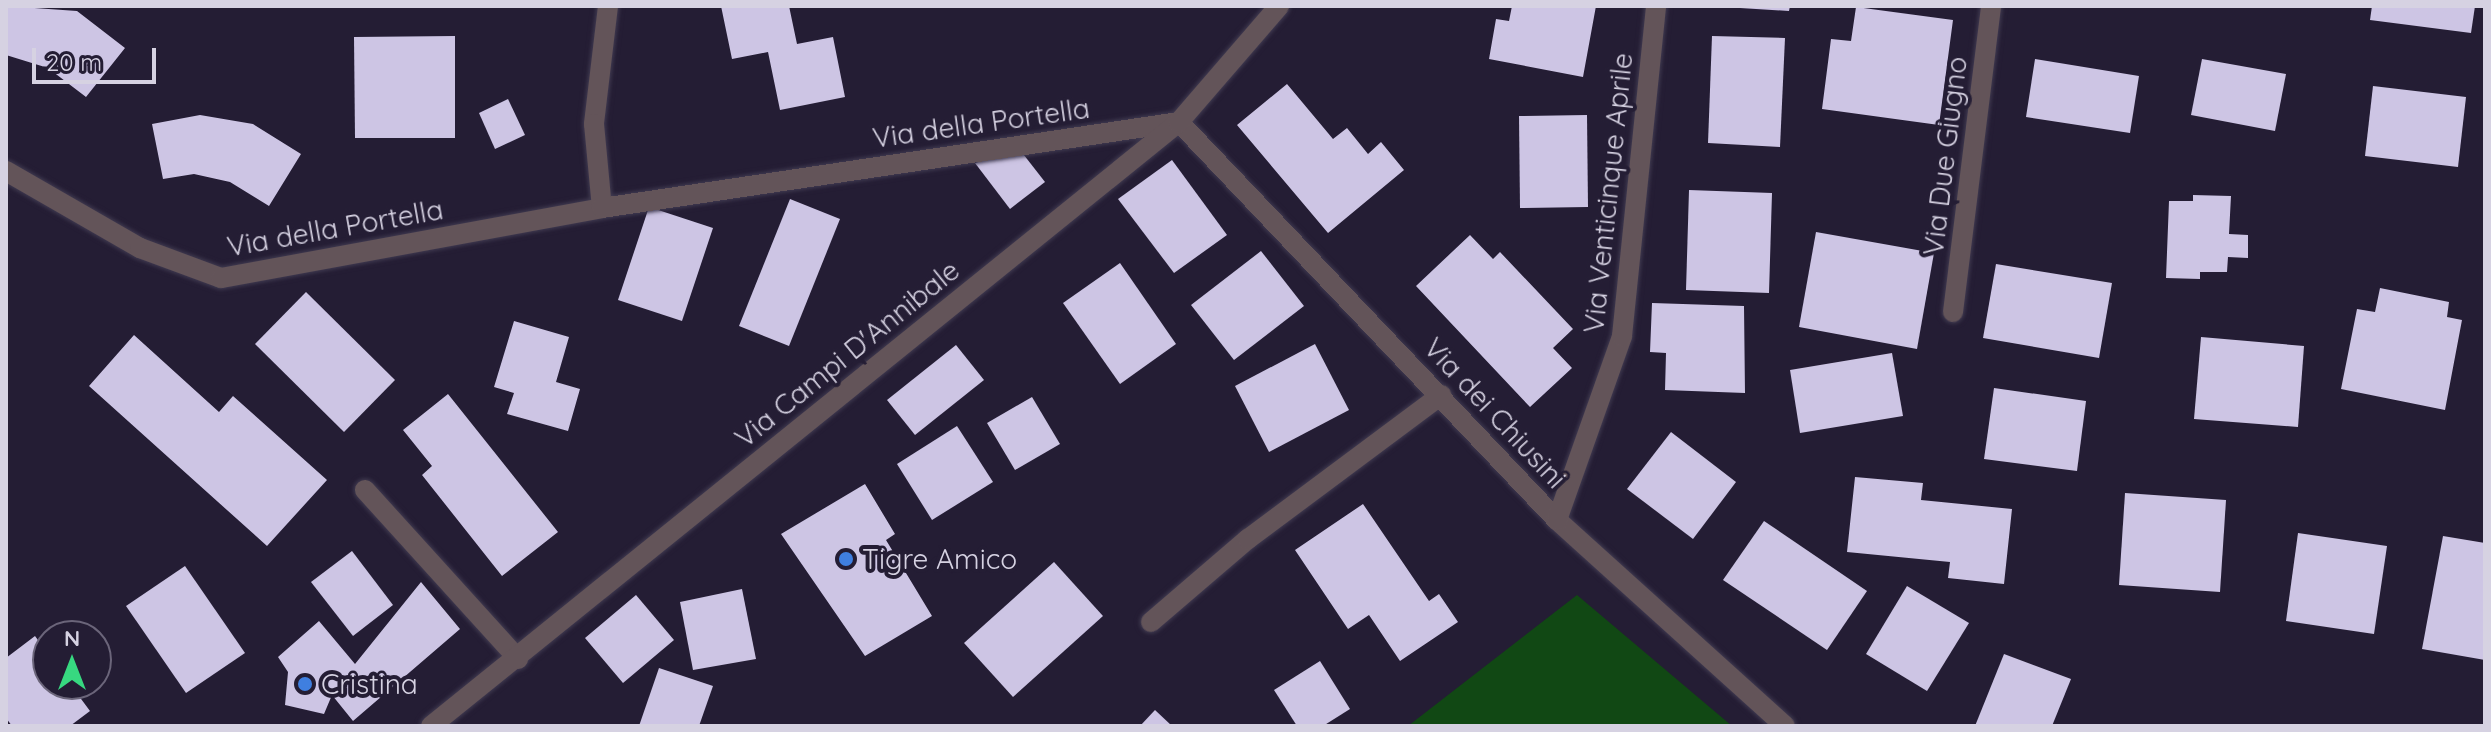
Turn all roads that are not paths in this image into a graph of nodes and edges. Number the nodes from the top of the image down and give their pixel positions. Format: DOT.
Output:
graph roads {
  1 [pos="608,6"];
  2 [pos="1279,6"];
  3 [pos="1656,6"];
  4 [pos="1991,6"];
  5 [pos="1179,122"];
  6 [pos="6,171"];
  7 [pos="602,208"];
  8 [pos="1953,312"];
  9 [pos="1441,395"];
  10 [pos="365,490"];
  11 [pos="1557,520"];
  12 [pos="1151,622"];
  13 [pos="518,659"];
  14 [pos="431,726"];
  15 [pos="1785,726"];
  1 -- 7 [label="street"];
  2 -- 5 [label="street, Via Campi D'Annibale"];
  3 -- 11 [label="street, Via Venticinque Aprile"];
  4 -- 8 [label="street, Via Due Giugno"];
  5 -- 7 [label="street, Via della Portella"];
  5 -- 9 [label="street, Via dei Chiusini"];
  5 -- 13 [label="street, Via Campi D'Annibale"];
  6 -- 7 [label="street, Via della Portella"];
  9 -- 11 [label="street, Via dei Chiusini"];
  9 -- 12 [label="street"];
  10 -- 13 [label="street"];
  11 -- 15 [label="street, Via dei Chiusini"];
  13 -- 14 [label="street, Via Campi D'Annibale"];
}
